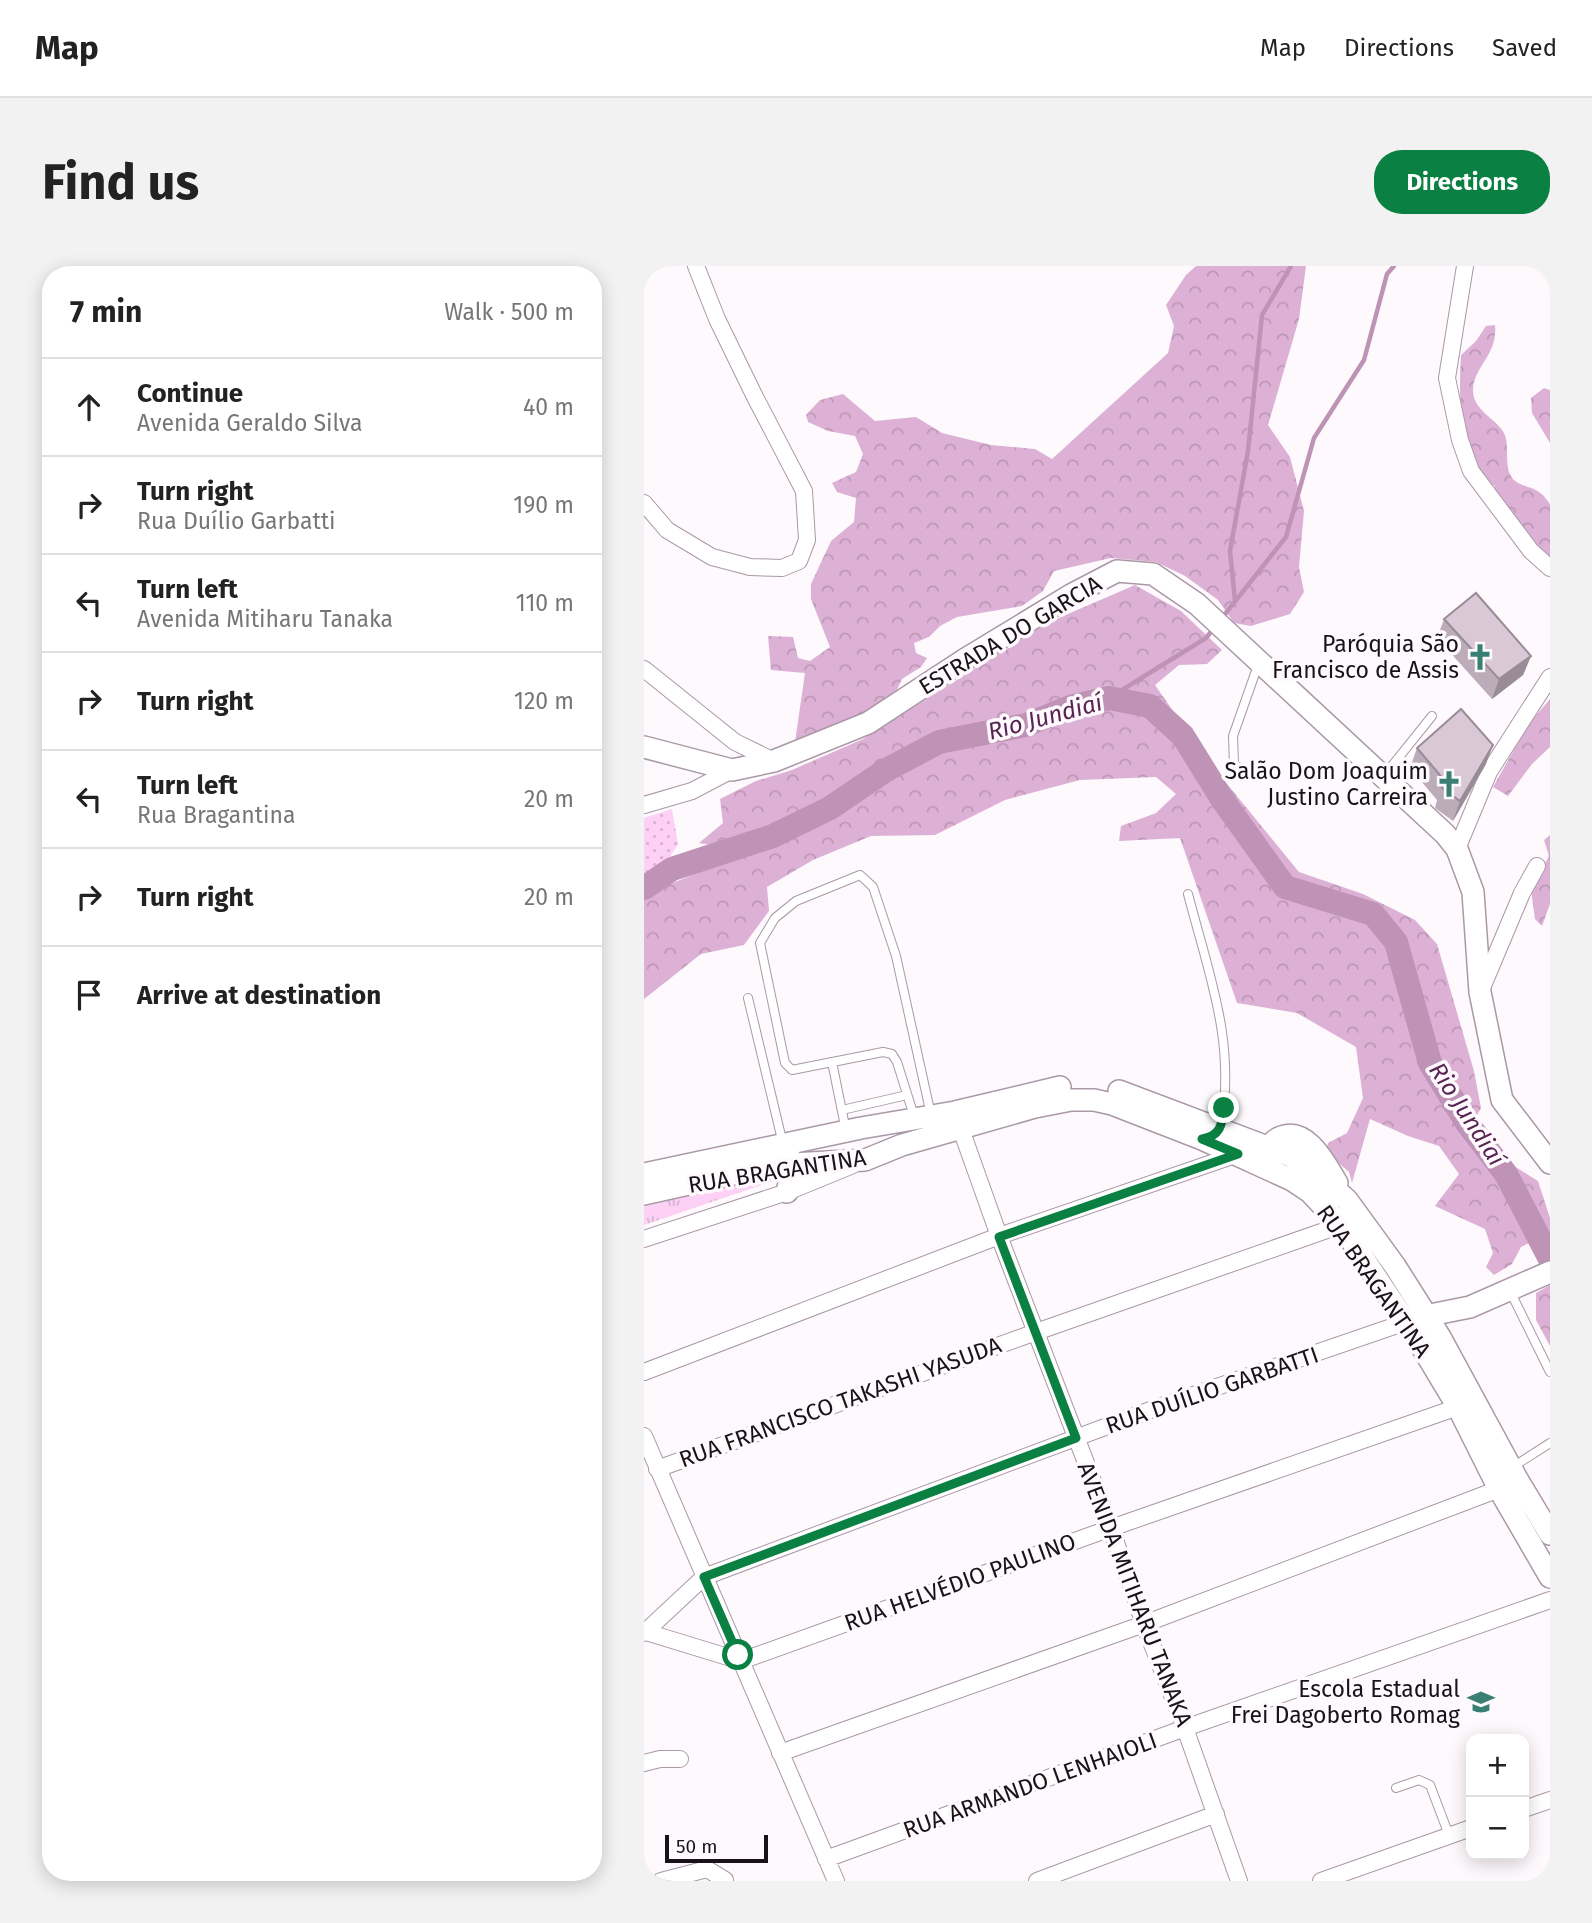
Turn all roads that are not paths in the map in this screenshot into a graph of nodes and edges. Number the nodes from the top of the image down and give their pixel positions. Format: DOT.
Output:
graph roads {
  1 [pos="696,266"];
  2 [pos="1465,266"];
  3 [pos="644,503"];
  4 [pos="1550,569"];
  5 [pos="1259,661"];
  6 [pos="644,669"];
  7 [pos="1550,677"];
  8 [pos="1432,716"];
  9 [pos="644,747"];
  10 [pos="774,761"];
  11 [pos="732,770"];
  12 [pos="1246,774"];
  13 [pos="1383,777"];
  14 [pos="644,805"];
  15 [pos="1457,849"];
  16 [pos="1537,866"];
  17 [pos="1188,894"];
  18 [pos="1480,992"];
  19 [pos="748,998"];
  20 [pos="832,1062"];
  21 [pos="907,1094"];
  22 [pos="842,1110"];
  23 [pos="923,1117"];
  24 [pos="958,1120"];
  25 [pos="854,1130"];
  26 [pos="1212,1133"];
  27 [pos="783,1144"];
  28 [pos="1238,1154"];
  29 [pos="1268,1157"];
  30 [pos="835,1160"];
  31 [pos="865,1160"];
  32 [pos="1550,1163"];
  33 [pos="792,1164"];
  34 [pos="644,1174"];
  35 [pos="787,1192"];
  36 [pos="644,1194"];
  37 [pos="1341,1225"];
  38 [pos="999,1237"];
  39 [pos="644,1240"];
  40 [pos="1541,1277"];
  41 [pos="1510,1291"];
  42 [pos="1426,1326"];
  43 [pos="1036,1332"];
  44 [pos="644,1372"];
  45 [pos="1550,1372"];
  46 [pos="1458,1407"];
  47 [pos="644,1436"];
  48 [pos="1076,1438"];
  49 [pos="1550,1443"];
  50 [pos="1511,1468"];
  51 [pos="657,1469"];
  52 [pos="1499,1489"];
  53 [pos="1548,1524"];
  54 [pos="1111,1528"];
  55 [pos="704,1577"];
  56 [pos="1550,1577"];
  57 [pos="1550,1600"];
  58 [pos="1144,1624"];
  59 [pos="645,1632"];
  60 [pos="741,1661"];
  61 [pos="1185,1728"];
  62 [pos="780,1753"];
  63 [pos="680,1759"];
  64 [pos="644,1763"];
  65 [pos="1396,1788"];
  66 [pos="1550,1800"];
  67 [pos="1529,1808"];
  68 [pos="1216,1814"];
  69 [pos="1466,1830"];
  70 [pos="1450,1836"];
  71 [pos="827,1859"];
  72 [pos="725,1880"];
  73 [pos="661,1881"];
  74 [pos="836,1881"];
  75 [pos="1037,1881"];
  76 [pos="1239,1881"];
  77 [pos="1321,1881"];
  1 -- 3 [label="street"];
  2 -- 4 [label="street"];
  5 -- 10 [label="main road, ESTRADA DO GARCIA"];
  5 -- 12 [label="lane"];
  5 -- 13 [label="main road, ESTRADA DO GARCIA"];
  6 -- 10 [label="street"];
  7 -- 15 [label="street"];
  8 -- 13 [label="lane"];
  9 -- 11 [label="main road, ESTRADA DO GARCIA"];
  10 -- 11 [label="main road, ESTRADA DO GARCIA"];
  11 -- 14 [label="street"];
  13 -- 15 [label="main road, ESTRADA DO GARCIA"];
  15 -- 18 [label="main road"];
  16 -- 18 [label="street"];
  17 -- 26 [label="lane"];
  18 -- 32 [label="main road"];
  19 -- 27 [label="lane"];
  20 -- 21 [label="lane"];
  20 -- 22 [label="lane"];
  20 -- 23 [label="lane"];
  21 -- 22 [label="lane"];
  21 -- 23 [label="lane"];
  22 -- 25 [label="lane"];
  23 -- 24 [label="main road"];
  23 -- 25 [label="main road"];
  24 -- 26 [label="main road"];
  24 -- 31 [label="main road, RUA BRAGANTINA"];
  24 -- 38 [label="street, AVENIDA MITIHARU TANAKA"];
  25 -- 27 [label="main road"];
  25 -- 30 [label="main road"];
  26 -- 28 [label="main road, RUA BRAGANTINA"];
  26 -- 29 [label="main road"];
  27 -- 33 [label="main road"];
  27 -- 34 [label="main road"];
  28 -- 29 [label="main road, RUA BRAGANTINA"];
  28 -- 38 [label="street"];
  29 -- 37 [label="main road, RUA BRAGANTINA"];
  29 -- 42 [label="main road"];
  30 -- 31 [label="main road, RUA BRAGANTINA"];
  30 -- 33 [label="main road, RUA BRAGANTINA"];
  31 -- 35 [label="street"];
  33 -- 35 [label="main road"];
  33 -- 36 [label="main road, RUA BRAGANTINA"];
  35 -- 39 [label="street"];
  37 -- 42 [label="main road, RUA BRAGANTINA"];
  37 -- 43 [label="street, RUA FRANCISCO TAKASHI YASUDA"];
  38 -- 43 [label="street, AVENIDA MITIHARU TANAKA"];
  38 -- 44 [label="street"];
  40 -- 41 [label="main road"];
  41 -- 42 [label="main road"];
  41 -- 45 [label="lane"];
  42 -- 46 [label="main road, RUA BRAGANTINA"];
  42 -- 48 [label="street, RUA DUÍLIO GARBATTI"];
  42 -- 50 [label="main road, RUA BRAGANTINA"];
  43 -- 48 [label="street, AVENIDA MITIHARU TANAKA"];
  43 -- 51 [label="street, RUA FRANCISCO TAKASHI YASUDA"];
  46 -- 52 [label="main road, RUA BRAGANTINA"];
  46 -- 54 [label="street, RUA HELVÉDIO PAULINO"];
  47 -- 51 [label="street"];
  48 -- 54 [label="street, AVENIDA MITIHARU TANAKA"];
  48 -- 55 [label="street, RUA DUÍLIO GARBATTI"];
  49 -- 50 [label="lane"];
  50 -- 53 [label="main road, RUA BRAGANTINA"];
  51 -- 55 [label="street"];
  52 -- 56 [label="main road, RUA BRAGANTINA"];
  52 -- 58 [label="street"];
  54 -- 58 [label="street, AVENIDA MITIHARU TANAKA"];
  54 -- 60 [label="street, RUA HELVÉDIO PAULINO"];
  55 -- 59 [label="street"];
  55 -- 60 [label="street"];
  57 -- 61 [label="street, RUA ARMANDO LENHAIOLI"];
  58 -- 61 [label="street, AVENIDA MITIHARU TANAKA"];
  58 -- 62 [label="street"];
  59 -- 60 [label="street"];
  60 -- 62 [label="street"];
  61 -- 68 [label="street, AVENIDA MITIHARU TANAKA"];
  61 -- 71 [label="street, RUA ARMANDO LENHAIOLI"];
  62 -- 71 [label="street"];
  63 -- 64 [label="street"];
  65 -- 70 [label="lane"];
  66 -- 67 [label="street"];
  68 -- 75 [label="street"];
  68 -- 76 [label="street, AVENIDA MITIHARU TANAKA"];
  69 -- 70 [label="street"];
  70 -- 77 [label="street"];
  71 -- 74 [label="street"];
  72 -- 73 [label="street"];
}
